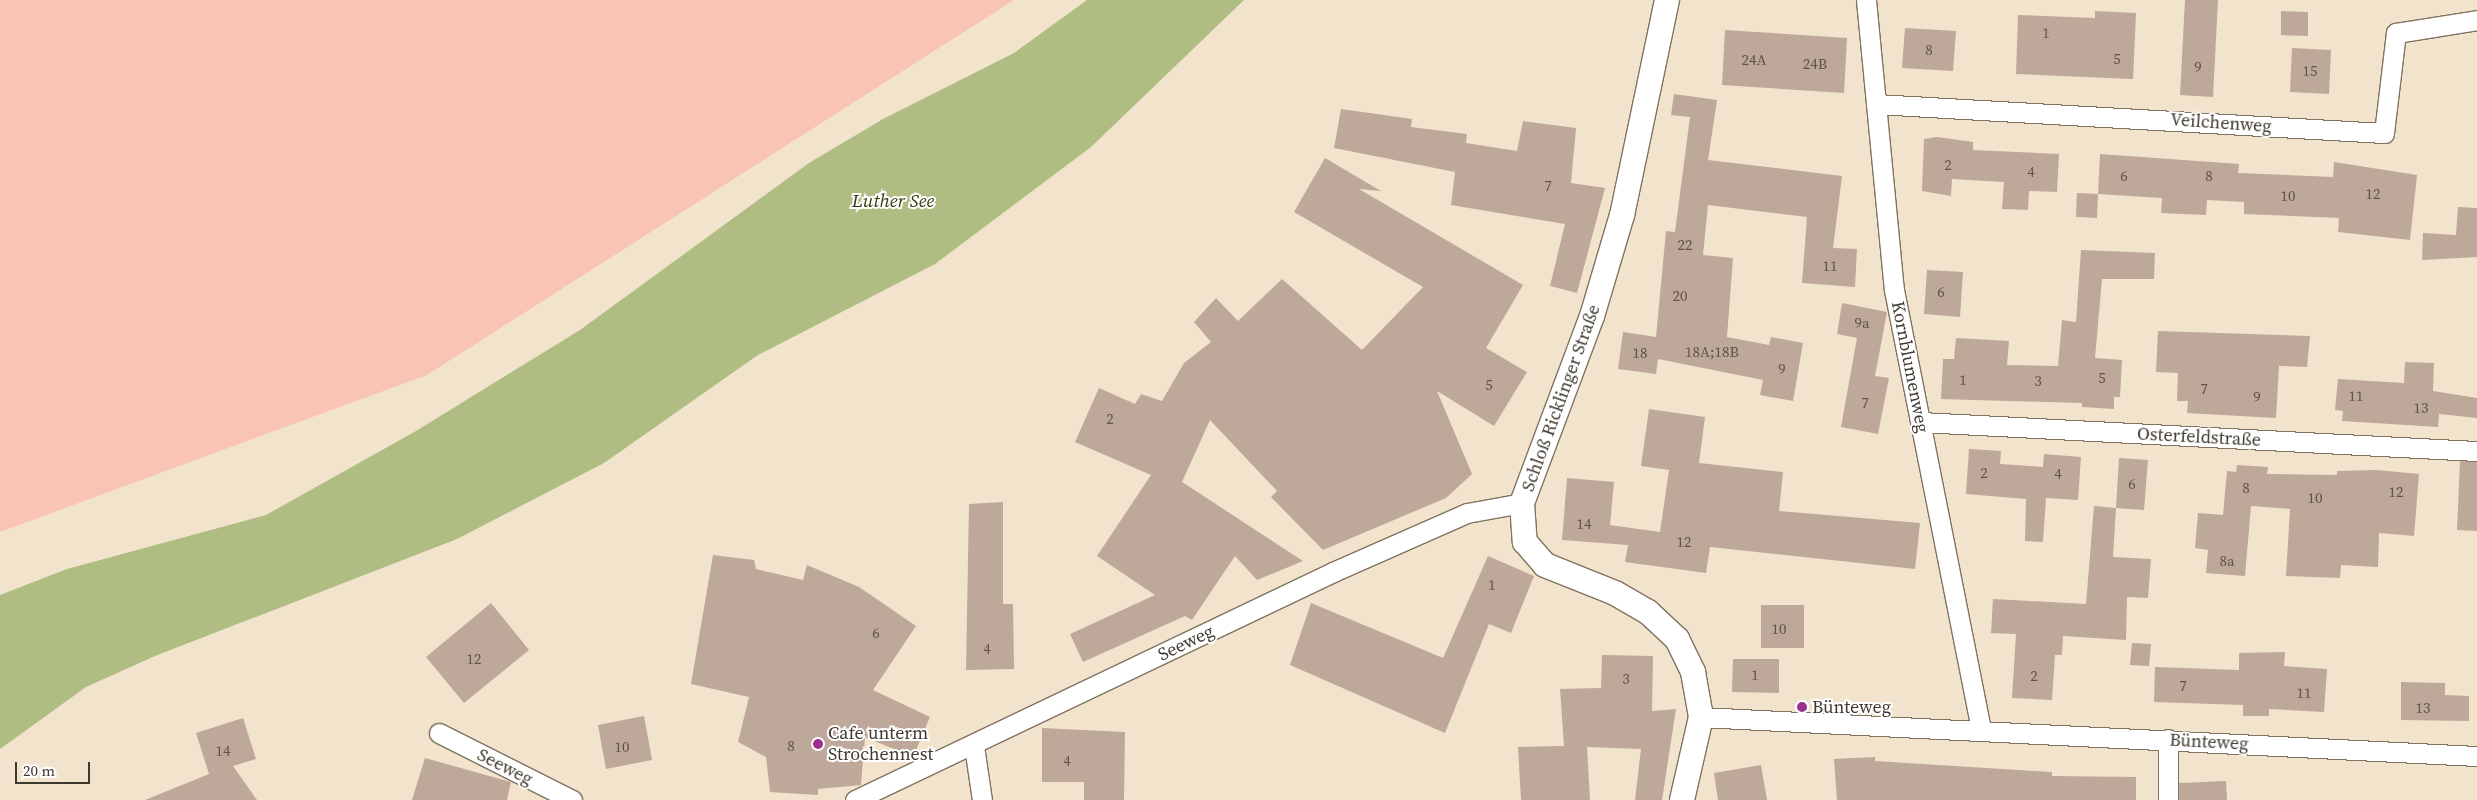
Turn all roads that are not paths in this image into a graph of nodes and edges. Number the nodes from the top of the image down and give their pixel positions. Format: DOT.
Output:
graph roads {
  1 [pos="1667,0"];
  2 [pos="1866,0"];
  3 [pos="2477,20"];
  4 [pos="1876,104"];
  5 [pos="1921,422"];
  6 [pos="2477,451"];
  7 [pos="1522,503"];
  8 [pos="1701,717"];
  9 [pos="1981,730"];
  10 [pos="439,733"];
  11 [pos="2168,739"];
  12 [pos="974,746"];
  13 [pos="2477,756"];
  14 [pos="572,800"];
  15 [pos="856,800"];
  16 [pos="982,800"];
  17 [pos="1682,800"];
  18 [pos="2168,800"];
  1 -- 7 [label="street, Schloß Ricklinger Straße"];
  2 -- 4 [label="street, Kornblumenweg"];
  3 -- 4 [label="street, Veilchenweg"];
  4 -- 5 [label="street, Kornblumenweg"];
  5 -- 6 [label="street, Osterfeldstraße"];
  5 -- 9 [label="street, Kornblumenweg"];
  7 -- 8 [label="street, Schloß Ricklinger Straße"];
  7 -- 12 [label="street, Seeweg"];
  8 -- 9 [label="street, Bünteweg"];
  8 -- 17 [label="street, Schloß Ricklinger Straße"];
  9 -- 11 [label="street, Bünteweg"];
  10 -- 14 [label="street, Seeweg"];
  11 -- 13 [label="street, Bünteweg"];
  11 -- 18 [label="street"];
  12 -- 15 [label="street, Seeweg"];
  12 -- 16 [label="street"];
}
